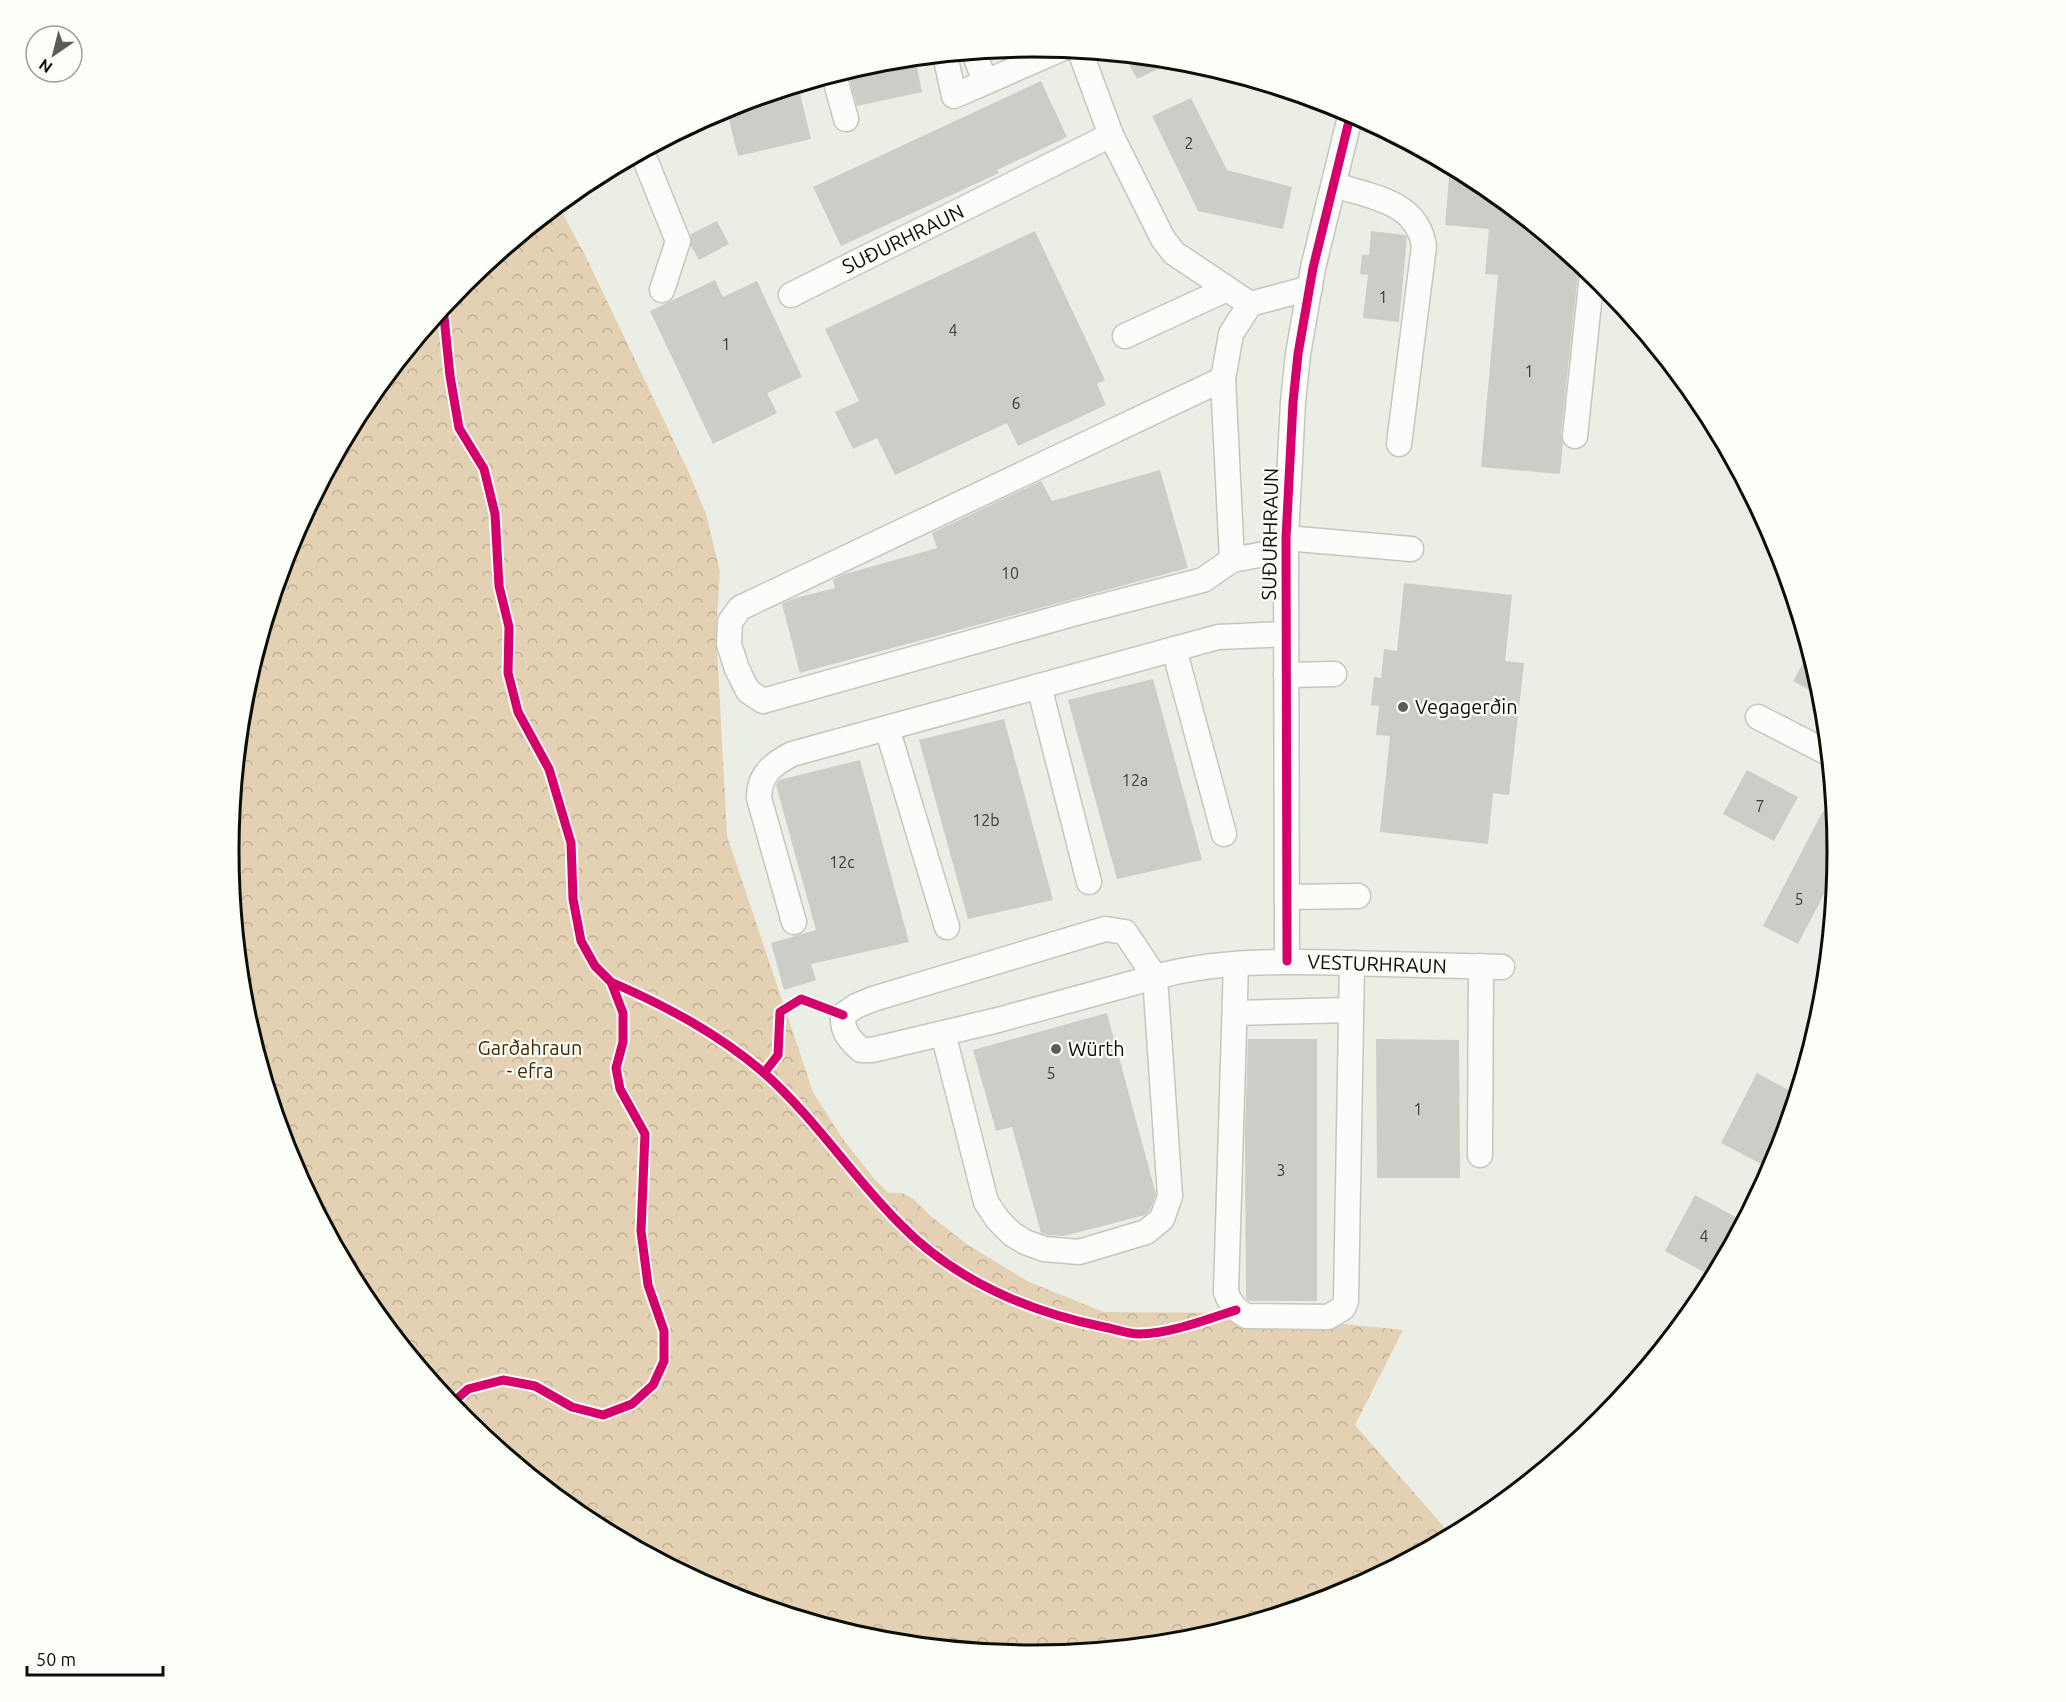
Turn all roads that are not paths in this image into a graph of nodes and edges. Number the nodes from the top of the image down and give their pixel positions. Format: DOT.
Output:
graph roads {
  1 [pos="1042,57"];
  2 [pos="977,59"];
  3 [pos="1083,59"];
  4 [pos="947,62"];
  5 [pos="836,82"];
  6 [pos="985,82"];
  7 [pos="846,119"];
  8 [pos="1349,123"];
  9 [pos="1112,135"];
  10 [pos="645,158"];
  11 [pos="1335,185"];
  12 [pos="1591,287"];
  13 [pos="1310,288"];
  14 [pos="662,290"];
  15 [pos="1227,290"];
  16 [pos="791,295"];
  17 [pos="1250,304"];
  18 [pos="1125,336"];
  19 [pos="1223,379"];
  20 [pos="1575,436"];
  21 [pos="1399,444"];
  22 [pos="1286,544"];
  23 [pos="1411,549"];
  24 [pos="1232,560"];
  25 [pos="1286,634"];
  26 [pos="1174,649"];
  27 [pos="1334,674"];
  28 [pos="1286,675"];
  29 [pos="1040,686"];
  30 [pos="1758,717"];
  31 [pos="887,728"];
  32 [pos="1820,749"];
  33 [pos="1224,834"];
  34 [pos="1089,882"];
  35 [pos="1358,896"];
  36 [pos="1287,897"];
  37 [pos="794,922"];
  38 [pos="948,927"];
  39 [pos="1287,961"];
  40 [pos="1352,963"];
  41 [pos="1226,965"];
  42 [pos="1155,977"];
  43 [pos="1351,1010"];
  44 [pos="1235,1013"];
  45 [pos="943,1033"];
  46 [pos="1480,1155"];
  1 -- 6 [label="street"];
  2 -- 6 [label="street"];
  3 -- 9 [label="street"];
  4 -- 6 [label="street"];
  5 -- 7 [label="street"];
  8 -- 11 [label="street, SUÐURHRAUN"];
  9 -- 15 [label="street"];
  9 -- 16 [label="street, SUÐURHRAUN"];
  10 -- 14 [label="street"];
  11 -- 13 [label="street, SUÐURHRAUN"];
  11 -- 21 [label="street"];
  12 -- 20 [label="street"];
  13 -- 17 [label="street"];
  13 -- 22 [label="street, SUÐURHRAUN"];
  15 -- 17 [label="street"];
  15 -- 18 [label="street"];
  17 -- 19 [label="street"];
  19 -- 24 [label="street"];
  19 -- 24 [label="street"];
  22 -- 23 [label="street"];
  22 -- 24 [label="street"];
  22 -- 25 [label="street, SUÐURHRAUN"];
  25 -- 26 [label="street"];
  25 -- 28 [label="street, SUÐURHRAUN"];
  26 -- 29 [label="street"];
  26 -- 33 [label="street"];
  27 -- 28 [label="street"];
  28 -- 36 [label="street, SUÐURHRAUN"];
  29 -- 31 [label="street"];
  29 -- 34 [label="street"];
  30 -- 32 [label="street"];
  31 -- 37 [label="street"];
  31 -- 38 [label="street"];
  35 -- 36 [label="street"];
  36 -- 39 [label="street, SUÐURHRAUN"];
  39 -- 40 [label="street, VESTURHRAUN"];
  39 -- 41 [label="street, VESTURHRAUN"];
  40 -- 43 [label="street"];
  40 -- 46 [label="street, VESTURHRAUN"];
  41 -- 42 [label="street, VESTURHRAUN"];
  41 -- 44 [label="street"];
  42 -- 45 [label="street, VESTURHRAUN"];
  42 -- 45 [label="street, VESTURHRAUN"];
  42 -- 45 [label="street"];
  43 -- 44 [label="street"];
  43 -- 44 [label="street"];
}
